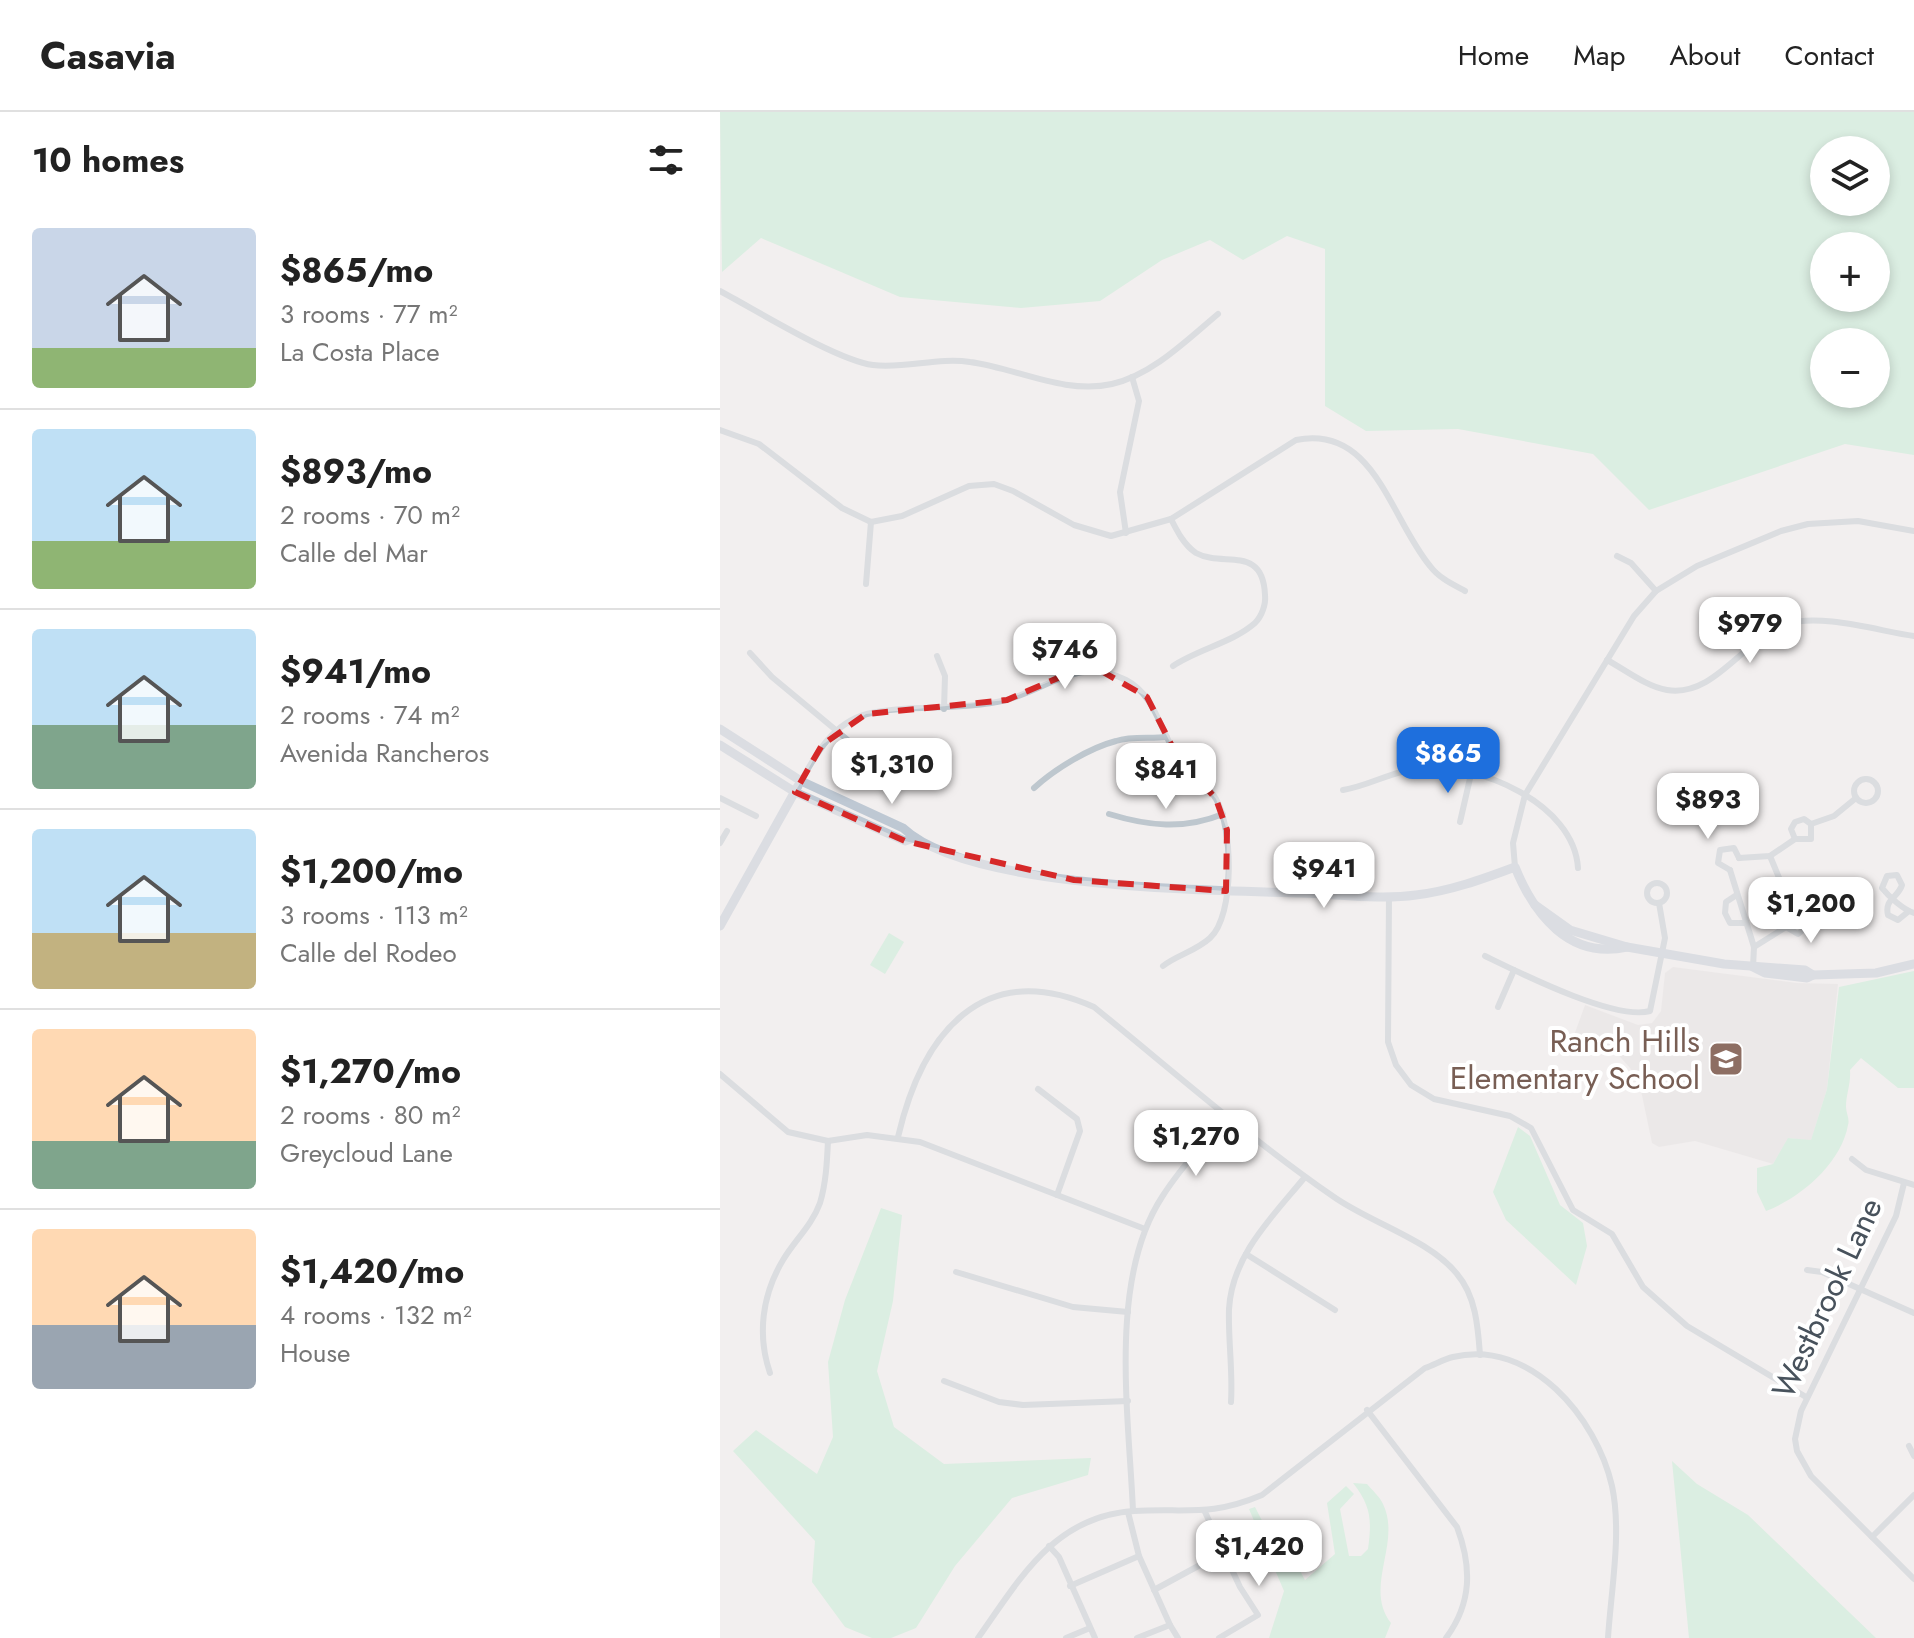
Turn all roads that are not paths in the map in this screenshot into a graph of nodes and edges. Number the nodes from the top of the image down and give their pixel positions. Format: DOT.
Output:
graph roads {
  1 [pos="720,291"];
  2 [pos="1218,314"];
  3 [pos="1132,377"];
  4 [pos="720,430"];
  5 [pos="1171,519"];
  6 [pos="871,522"];
  7 [pos="1914,531"];
  8 [pos="1126,533"];
  9 [pos="1617,556"];
  10 [pos="866,584"];
  11 [pos="1465,591"];
  12 [pos="1656,591"];
  13 [pos="1914,636"];
  14 [pos="750,653"];
  15 [pos="937,656"];
  16 [pos="1607,660"];
  17 [pos="1173,666"];
  18 [pos="944,709"];
  19 [pos="720,729"];
  20 [pos="835,732"];
  21 [pos="1167,737"];
  22 [pos="720,745"];
  23 [pos="922,768"];
  24 [pos="1471,774"];
  25 [pos="801,781"];
  26 [pos="1034,788"];
  27 [pos="1343,790"];
  28 [pos="795,792"];
  29 [pos="1525,795"];
  30 [pos="720,798"];
  31 [pos="1856,798"];
  32 [pos="1109,814"];
  33 [pos="1223,814"];
  34 [pos="756,816"];
  35 [pos="1460,822"];
  36 [pos="1811,824"];
  37 [pos="727,831"];
  38 [pos="914,838"];
  39 [pos="1795,839"];
  40 [pos="720,843"];
  41 [pos="1770,856"];
  42 [pos="1739,858"];
  43 [pos="1515,867"];
  44 [pos="1578,868"];
  45 [pos="1730,870"];
  46 [pos="1226,891"];
  47 [pos="1389,896"];
  48 [pos="1735,896"];
  49 [pos="1659,903"];
  50 [pos="1792,909"];
  51 [pos="1911,912"];
  52 [pos="1744,923"];
  53 [pos="720,926"];
  54 [pos="1786,927"];
  55 [pos="1754,947"];
  56 [pos="1662,954"];
  57 [pos="1485,956"];
  58 [pos="1914,964"];
  59 [pos="1163,966"];
  60 [pos="1753,967"];
  61 [pos="1514,970"];
  62 [pos="1498,1007"];
  63 [pos="720,1074"];
  64 [pos="1038,1089"];
  65 [pos="1227,1115"];
  66 [pos="898,1137"];
  67 [pos="828,1141"];
  68 [pos="1852,1159"];
  69 [pos="1305,1177"];
  70 [pos="1904,1183"];
  71 [pos="1914,1185"];
  72 [pos="1057,1195"];
  73 [pos="1145,1229"];
  74 [pos="1246,1254"];
  75 [pos="1807,1270"];
  76 [pos="956,1272"];
  77 [pos="1861,1289"];
  78 [pos="1335,1310"];
  79 [pos="1128,1312"];
  80 [pos="1914,1313"];
  81 [pos="1480,1355"];
  82 [pos="770,1373"];
  83 [pos="944,1381"];
  84 [pos="1806,1397"];
  85 [pos="1128,1401"];
  86 [pos="1231,1402"];
  87 [pos="1367,1410"];
  88 [pos="1909,1446"];
  89 [pos="1914,1456"];
  90 [pos="1914,1495"];
  91 [pos="1131,1511"];
  92 [pos="1205,1512"];
  93 [pos="1872,1537"];
  94 [pos="1049,1546"];
  95 [pos="1257,1549"];
  96 [pos="1224,1552"];
  97 [pos="1139,1556"];
  98 [pos="1228,1561"];
  99 [pos="1914,1579"];
  100 [pos="1070,1586"];
  101 [pos="1154,1590"];
  102 [pos="1170,1625"];
  103 [pos="1090,1628"];
  104 [pos="978,1638"];
  105 [pos="1066,1638"];
  106 [pos="1095,1638"];
  107 [pos="1137,1638"];
  108 [pos="1178,1638"];
  109 [pos="1219,1638"];
  110 [pos="1446,1638"];
  111 [pos="1608,1638"];
  1 -- 3 [label="street"];
  2 -- 3 [label="street"];
  3 -- 8 [label="street"];
  4 -- 6 [label="street"];
  5 -- 8 [label="street"];
  5 -- 11 [label="street"];
  5 -- 17 [label="street"];
  6 -- 8 [label="street"];
  6 -- 10 [label="street"];
  7 -- 12 [label="street"];
  9 -- 12 [label="street"];
  12 -- 16 [label="street"];
  13 -- 16 [label="street"];
  14 -- 20 [label="street"];
  15 -- 18 [label="street"];
  16 -- 29 [label="street"];
  18 -- 20 [label="street"];
  18 -- 21 [label="street"];
  19 -- 25 [label="main road"];
  20 -- 23 [label="street"];
  20 -- 25 [label="street"];
  21 -- 26 [label="street"];
  21 -- 33 [label="street"];
  22 -- 28 [label="main road"];
  24 -- 27 [label="street"];
  24 -- 29 [label="street"];
  24 -- 35 [label="street"];
  25 -- 28 [label="main road"];
  25 -- 38 [label="main road"];
  28 -- 38 [label="main road"];
  28 -- 53 [label="main road"];
  29 -- 43 [label="street"];
  29 -- 44 [label="street"];
  30 -- 34 [label="street"];
  31 -- 36 [label="street"];
  32 -- 33 [label="street"];
  33 -- 46 [label="street"];
  36 -- 39 [label="street"];
  36 -- 39 [label="street"];
  37 -- 40 [label="street"];
  38 -- 46 [label="main road"];
  39 -- 41 [label="street"];
  41 -- 42 [label="street"];
  41 -- 50 [label="street"];
  42 -- 45 [label="street"];
  42 -- 45 [label="street"];
  43 -- 47 [label="main road"];
  43 -- 56 [label="main road"];
  45 -- 48 [label="street"];
  46 -- 47 [label="main road"];
  46 -- 59 [label="street"];
  47 -- 84 [label="street"];
  48 -- 52 [label="street"];
  48 -- 52 [label="street"];
  49 -- 56 [label="street"];
  50 -- 54 [label="street"];
  50 -- 54 [label="street"];
  51 -- 51 [label="street"];
  52 -- 55 [label="street"];
  54 -- 55 [label="street"];
  55 -- 60 [label="street"];
  56 -- 60 [label="main road"];
  56 -- 61 [label="street"];
  57 -- 61 [label="street"];
  58 -- 60 [label="main road"];
  61 -- 62 [label="street"];
  63 -- 67 [label="street"];
  64 -- 72 [label="street"];
  65 -- 66 [label="street"];
  65 -- 69 [label="street"];
  65 -- 73 [label="street"];
  66 -- 67 [label="street"];
  66 -- 72 [label="street"];
  67 -- 82 [label="street"];
  68 -- 70 [label="street"];
  69 -- 74 [label="street"];
  69 -- 81 [label="street"];
  70 -- 71 [label="street"];
  70 -- 77 [label="street, Westbrook Lane"];
  72 -- 73 [label="street"];
  73 -- 79 [label="street"];
  74 -- 78 [label="street"];
  74 -- 86 [label="street"];
  75 -- 77 [label="street"];
  76 -- 79 [label="street"];
  77 -- 80 [label="street"];
  77 -- 84 [label="street, Westbrook Lane"];
  79 -- 85 [label="street"];
  81 -- 87 [label="street"];
  81 -- 111 [label="street"];
  83 -- 85 [label="street"];
  84 -- 93 [label="street, Westbrook Lane"];
  85 -- 91 [label="street"];
  87 -- 92 [label="street"];
  87 -- 110 [label="street"];
  88 -- 89 [label="street"];
  90 -- 93 [label="street"];
  91 -- 92 [label="street"];
  91 -- 94 [label="street"];
  91 -- 97 [label="street"];
  92 -- 96 [label="street"];
  93 -- 99 [label="street, Westbrook Lane"];
  94 -- 100 [label="street"];
  94 -- 104 [label="street"];
  95 -- 98 [label="street"];
  96 -- 98 [label="street"];
  96 -- 101 [label="street"];
  97 -- 100 [label="street"];
  97 -- 101 [label="street"];
  98 -- 109 [label="street"];
  100 -- 103 [label="street"];
  101 -- 102 [label="street"];
  102 -- 107 [label="street"];
  102 -- 108 [label="street"];
  103 -- 105 [label="street"];
  103 -- 106 [label="street"];
}
